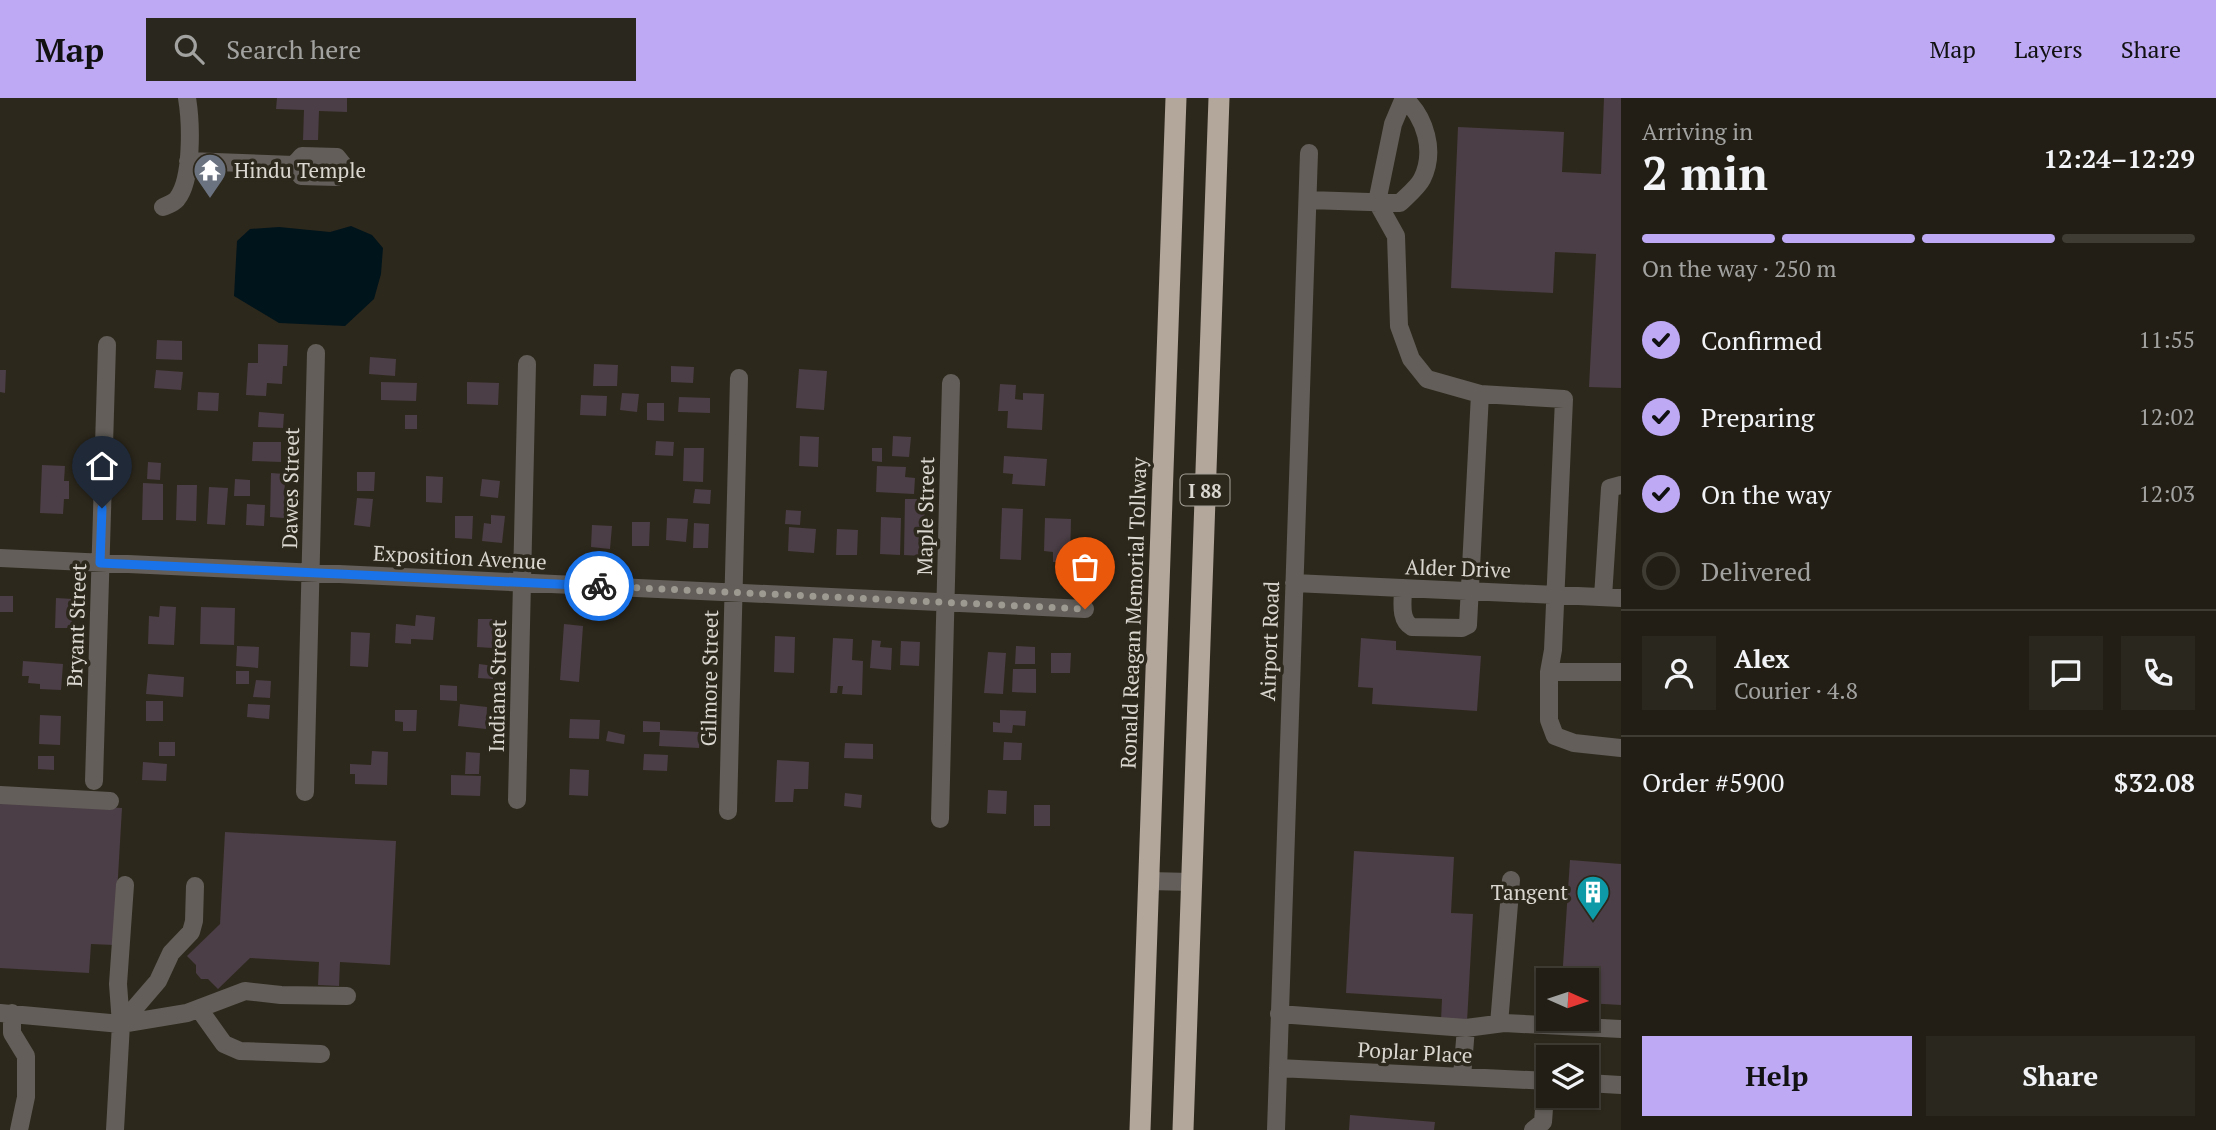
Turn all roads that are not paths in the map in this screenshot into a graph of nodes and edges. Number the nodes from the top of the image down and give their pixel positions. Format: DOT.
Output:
graph roads {
  1 [pos="187,98"];
  2 [pos="1176,98"];
  3 [pos="1219,98"];
  4 [pos="1309,153"];
  5 [pos="188,161"];
  6 [pos="294,165"];
  7 [pos="1308,200"];
  8 [pos="1377,202"];
  9 [pos="163,207"];
  10 [pos="107,345"];
  11 [pos="316,353"];
  12 [pos="527,364"];
  13 [pos="739,378"];
  14 [pos="951,383"];
  15 [pos="1480,394"];
  16 [pos="1621,485"];
  17 [pos="0,558"];
  18 [pos="100,563"];
  19 [pos="310,573"];
  20 [pos="522,583"];
  21 [pos="1294,583"];
  22 [pos="1403,588"];
  23 [pos="1469,591"];
  24 [pos="734,593"];
  25 [pos="1555,595"];
  26 [pos="1612,597"];
  27 [pos="946,603"];
  28 [pos="1085,609"];
  29 [pos="1549,672"];
  30 [pos="1621,672"];
  31 [pos="1621,748"];
  32 [pos="93,781"];
  33 [pos="305,792"];
  34 [pos="0,795"];
  35 [pos="517,800"];
  36 [pos="110,801"];
  37 [pos="729,811"];
  38 [pos="940,819"];
  39 [pos="1511,880"];
  40 [pos="1148,881"];
  41 [pos="1192,882"];
  42 [pos="125,885"];
  43 [pos="195,886"];
  44 [pos="347,996"];
  45 [pos="199,1009"];
  46 [pos="6,1013"];
  47 [pos="1279,1014"];
  48 [pos="121,1024"];
  49 [pos="1499,1024"];
  50 [pos="1466,1028"];
  51 [pos="1621,1029"];
  52 [pos="6,1036"];
  53 [pos="321,1054"];
  54 [pos="1278,1068"];
  55 [pos="1462,1077"];
  56 [pos="1536,1080"];
  57 [pos="1599,1084"];
  58 [pos="1621,1085"];
  59 [pos="1544,1108"];
  60 [pos="19,1130"];
  61 [pos="115,1130"];
  62 [pos="1140,1130"];
  63 [pos="1183,1130"];
  64 [pos="1276,1130"];
  65 [pos="1533,1130"];
  1 -- 5 [label="street"];
  2 -- 40 [label="highway, Ronald Reagan Memorial Tollway / I 88"];
  3 -- 41 [label="highway, I 88"];
  4 -- 7 [label="street, Airport Road"];
  5 -- 6 [label="street"];
  5 -- 9 [label="street"];
  7 -- 8 [label="street"];
  7 -- 21 [label="street, Airport Road"];
  8 -- 8 [label="street"];
  8 -- 15 [label="street"];
  10 -- 18 [label="street, Bryant Street"];
  11 -- 19 [label="street, Dawes Street"];
  12 -- 20 [label="street, Indiana Street"];
  13 -- 24 [label="street, Gilmore Street"];
  14 -- 27 [label="street, Maple Street"];
  15 -- 23 [label="street"];
  15 -- 25 [label="street"];
  16 -- 26 [label="street"];
  17 -- 18 [label="street, Exposition Avenue"];
  18 -- 19 [label="street, Exposition Avenue"];
  18 -- 32 [label="street, Bryant Street"];
  19 -- 20 [label="street, Exposition Avenue"];
  19 -- 33 [label="street, Dawes Street"];
  20 -- 24 [label="street, Exposition Avenue"];
  20 -- 35 [label="street, Indiana Street"];
  21 -- 22 [label="street, Alder Drive"];
  21 -- 47 [label="street, Airport Road"];
  22 -- 23 [label="street, Alder Drive"];
  22 -- 23 [label="street"];
  23 -- 25 [label="street, Alder Drive"];
  24 -- 27 [label="street, Exposition Avenue"];
  24 -- 37 [label="street, Gilmore Street"];
  25 -- 26 [label="street, Alder Drive"];
  25 -- 29 [label="street"];
  27 -- 28 [label="street, Exposition Avenue"];
  27 -- 38 [label="street, Maple Street"];
  29 -- 30 [label="street"];
  29 -- 31 [label="street"];
  34 -- 36 [label="street"];
  39 -- 49 [label="street"];
  40 -- 41 [label="street"];
  40 -- 62 [label="highway, Ronald Reagan Memorial Tollway / I 88"];
  41 -- 63 [label="highway, I 88"];
  42 -- 48 [label="street"];
  43 -- 48 [label="street"];
  44 -- 45 [label="street"];
  45 -- 48 [label="street"];
  45 -- 53 [label="street"];
  46 -- 48 [label="street"];
  46 -- 52 [label="street"];
  47 -- 50 [label="street"];
  47 -- 54 [label="street, Airport Road"];
  48 -- 61 [label="street"];
  49 -- 50 [label="street"];
  49 -- 51 [label="street"];
  50 -- 55 [label="street"];
  52 -- 60 [label="street"];
  54 -- 55 [label="street, Poplar Place"];
  54 -- 64 [label="street, Airport Road"];
  55 -- 56 [label="street, Poplar Place"];
  57 -- 58 [label="street"];
  59 -- 65 [label="street"];
}
